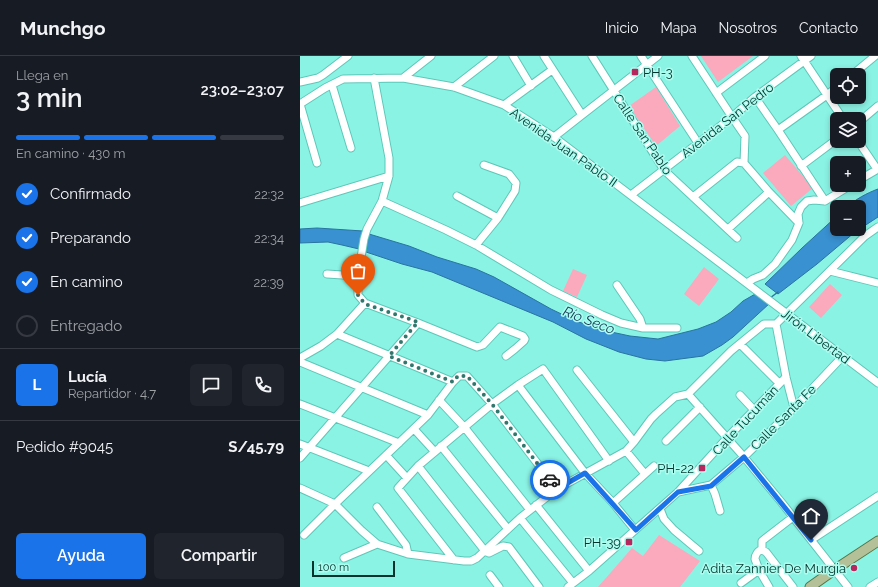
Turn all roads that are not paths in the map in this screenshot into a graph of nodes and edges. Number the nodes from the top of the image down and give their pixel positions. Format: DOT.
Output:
graph roads {
  1 [pos="348,56"];
  2 [pos="431,56"];
  3 [pos="494,56"];
  4 [pos="513,56"];
  5 [pos="544,56"];
  6 [pos="592,56"];
  7 [pos="641,56"];
  8 [pos="658,56"];
  9 [pos="692,56"];
  10 [pos="764,56"];
  11 [pos="811,56"];
  12 [pos="875,56"];
  13 [pos="803,59"];
  14 [pos="647,65"];
  15 [pos="860,68"];
  16 [pos="552,70"];
  17 [pos="374,78"];
  18 [pos="403,78"];
  19 [pos="300,82"];
  20 [pos="332,85"];
  21 [pos="531,86"];
  22 [pos="454,87"];
  23 [pos="614,90"];
  24 [pos="716,93"];
  25 [pos="830,93"];
  26 [pos="827,95"];
  27 [pos="754,97"];
  28 [pos="300,104"];
  29 [pos="504,105"];
  30 [pos="878,106"];
  31 [pos="838,112"];
  32 [pos="582,115"];
  33 [pos="866,116"];
  34 [pos="732,117"];
  35 [pos="778,130"];
  36 [pos="554,137"];
  37 [pos="698,143"];
  38 [pos="830,144"];
  39 [pos="351,148"];
  40 [pos="863,148"];
  41 [pos="318,163"];
  42 [pos="744,163"];
  43 [pos="484,165"];
  44 [pos="801,166"];
  45 [pos="877,169"];
  46 [pos="664,170"];
  47 [pos="389,176"];
  48 [pos="866,176"];
  49 [pos="769,192"];
  50 [pos="840,192"];
  51 [pos="631,195"];
  52 [pos="457,196"];
  53 [pos="693,197"];
  54 [pos="382,201"];
  55 [pos="825,201"];
  56 [pos="300,203"];
  57 [pos="498,218"];
  58 [pos="799,223"];
  59 [pos="878,227"];
  60 [pos="728,229"];
  61 [pos="737,238"];
  62 [pos="476,245"];
  63 [pos="830,271"];
  64 [pos="327,274"];
  65 [pos="358,276"];
  66 [pos="747,283"];
  67 [pos="878,283"];
  68 [pos="617,285"];
  69 [pos="754,289"];
  70 [pos="365,304"];
  71 [pos="786,313"];
  72 [pos="418,322"];
  73 [pos="776,324"];
  74 [pos="642,328"];
  75 [pos="677,328"];
  76 [pos="337,334"];
  77 [pos="740,344"];
  78 [pos="389,356"];
  79 [pos="506,356"];
  80 [pos="843,356"];
  81 [pos="300,358"];
  82 [pos="300,362"];
  83 [pos="576,370"];
  84 [pos="786,376"];
  85 [pos="453,382"];
  86 [pos="779,383"];
  87 [pos="878,384"];
  88 [pos="518,385"];
  89 [pos="362,387"];
  90 [pos="688,394"];
  91 [pos="740,395"];
  92 [pos="439,400"];
  93 [pos="300,404"];
  94 [pos="492,404"];
  95 [pos="700,407"];
  96 [pos="794,408"];
  97 [pos="754,410"];
  98 [pos="428,415"];
  99 [pos="335,418"];
  100 [pos="465,428"];
  101 [pos="414,429"];
  102 [pos="727,438"];
  103 [pos="666,441"];
  104 [pos="634,442"];
  105 [pos="399,443"];
  106 [pos="300,444"];
  107 [pos="441,446"];
  108 [pos="309,448"];
  109 [pos="626,451"];
  110 [pos="435,452"];
  111 [pos="386,455"];
  112 [pos="744,457"];
  113 [pos="300,458"];
  114 [pos="609,461"];
  115 [pos="418,466"];
  116 [pos="654,466"];
  117 [pos="369,471"];
  118 [pos="585,473"];
  119 [pos="645,474"];
  120 [pos="407,478"];
  121 [pos="711,486"];
  122 [pos="300,488"];
  123 [pos="557,489"];
  124 [pos="678,492"];
  125 [pos="878,496"];
  126 [pos="335,504"];
  127 [pos="613,504"];
  128 [pos="377,507"];
  129 [pos="533,508"];
  130 [pos="660,509"];
  131 [pos="720,511"];
  132 [pos="793,517"];
  133 [pos="520,518"];
  134 [pos="508,529"];
  135 [pos="636,530"];
  136 [pos="304,535"];
  137 [pos="811,540"];
  138 [pos="878,542"];
  139 [pos="377,544"];
  140 [pos="762,550"];
  141 [pos="485,551"];
  142 [pos="699,551"];
  143 [pos="408,554"];
  144 [pos="344,558"];
  145 [pos="454,560"];
  146 [pos="759,570"];
  147 [pos="834,570"];
  148 [pos="589,571"];
  149 [pos="490,575"];
  150 [pos="878,582"];
  151 [pos="741,583"];
  152 [pos="570,585"];
  153 [pos="499,587"];
  154 [pos="539,587"];
  155 [pos="769,587"];
  156 [pos="794,587"];
  157 [pos="810,587"];
  158 [pos="848,587"];
  159 [pos="870,587"];
  1 -- 19 [label="street"];
  2 -- 18 [label="street"];
  3 -- 22 [label="street"];
  4 -- 21 [label="street"];
  5 -- 16 [label="street"];
  6 -- 23 [label="street, Calle San Pablo"];
  7 -- 14 [label="street"];
  8 -- 14 [label="street"];
  9 -- 24 [label="street"];
  10 -- 24 [label="street"];
  11 -- 13 [label="street, Avenida San Pedro"];
  12 -- 15 [label="street"];
  13 -- 26 [label="street"];
  13 -- 27 [label="street, Avenida San Pedro"];
  14 -- 23 [label="street"];
  14 -- 37 [label="street"];
  16 -- 21 [label="street"];
  16 -- 32 [label="street"];
  17 -- 18 [label="street, Avenida Juan Pablo II"];
  17 -- 20 [label="street, Avenida Juan Pablo II"];
  17 -- 47 [label="street"];
  18 -- 22 [label="street, Avenida Juan Pablo II"];
  20 -- 28 [label="street"];
  20 -- 39 [label="street"];
  21 -- 29 [label="street"];
  22 -- 29 [label="street, Avenida Juan Pablo II"];
  23 -- 32 [label="street"];
  23 -- 46 [label="street, Calle San Pablo"];
  24 -- 34 [label="street"];
  25 -- 26 [label="street"];
  26 -- 31 [label="street"];
  26 -- 35 [label="street"];
  27 -- 34 [label="street, Avenida San Pedro"];
  27 -- 35 [label="street"];
  28 -- 41 [label="street"];
  29 -- 36 [label="street, Avenida Juan Pablo II"];
  30 -- 33 [label="street"];
  32 -- 36 [label="street"];
  34 -- 37 [label="street, Avenida San Pedro"];
  34 -- 42 [label="street"];
  35 -- 44 [label="street"];
  36 -- 51 [label="street, Avenida Juan Pablo II"];
  37 -- 46 [label="street, Avenida San Pedro"];
  38 -- 44 [label="street"];
  40 -- 45 [label="street"];
  42 -- 49 [label="street"];
  42 -- 53 [label="street"];
  43 -- 57 [label="street"];
  44 -- 55 [label="street"];
  45 -- 48 [label="street"];
  46 -- 51 [label="street, Avenida San Pedro"];
  46 -- 53 [label="street, Calle San Pablo"];
  47 -- 54 [label="street"];
  47 -- 56 [label="street"];
  49 -- 58 [label="street"];
  49 -- 60 [label="street"];
  50 -- 55 [label="street"];
  51 -- 66 [label="street, Avenida Juan Pablo II"];
  52 -- 57 [label="street"];
  53 -- 60 [label="street, Calle San Pablo"];
  54 -- 62 [label="street"];
  54 -- 65 [label="street"];
  55 -- 58 [label="street"];
  57 -- 62 [label="street"];
  58 -- 66 [label="street"];
  59 -- 63 [label="street"];
  60 -- 61 [label="street, Calle San Pablo"];
  62 -- 74 [label="street"];
  63 -- 67 [label="street"];
  63 -- 71 [label="street"];
  64 -- 65 [label="street"];
  65 -- 70 [label="street"];
  66 -- 69 [label="street, Avenida Juan Pablo II"];
  68 -- 74 [label="street"];
  69 -- 71 [label="street, Jirón Libertad"];
  70 -- 72 [label="street"];
  70 -- 76 [label="street"];
  71 -- 73 [label="street"];
  71 -- 80 [label="street, Jirón Libertad"];
  72 -- 78 [label="street"];
  72 -- 79 [label="street"];
  73 -- 77 [label="street"];
  73 -- 84 [label="street"];
  74 -- 75 [label="street"];
  76 -- 78 [label="street"];
  76 -- 81 [label="street"];
  77 -- 86 [label="street"];
  77 -- 90 [label="street"];
  78 -- 85 [label="street"];
  78 -- 89 [label="street"];
  80 -- 87 [label="street, Jirón Libertad"];
  80 -- 96 [label="street, Calle Santa Fe"];
  82 -- 89 [label="street"];
  83 -- 104 [label="street"];
  84 -- 86 [label="street, Calle Tucumán"];
  84 -- 96 [label="street"];
  85 -- 92 [label="street"];
  85 -- 94 [label="street"];
  86 -- 97 [label="street, Calle Tucumán"];
  88 -- 94 [label="street"];
  88 -- 114 [label="street"];
  88 -- 118 [label="street"];
  89 -- 98 [label="street"];
  89 -- 99 [label="street"];
  90 -- 95 [label="street"];
  90 -- 104 [label="street"];
  91 -- 97 [label="street"];
  92 -- 98 [label="street"];
  92 -- 100 [label="street"];
  93 -- 99 [label="street"];
  94 -- 100 [label="street"];
  94 -- 123 [label="street"];
  95 -- 102 [label="street"];
  95 -- 103 [label="street"];
  96 -- 112 [label="street, Calle Santa Fe"];
  97 -- 102 [label="street, Calle Tucumán"];
  98 -- 101 [label="street"];
  99 -- 105 [label="street"];
  99 -- 108 [label="street"];
  100 -- 107 [label="street"];
  100 -- 129 [label="street"];
  101 -- 105 [label="street"];
  101 -- 110 [label="street"];
  102 -- 112 [label="street"];
  102 -- 124 [label="street, Calle Tucumán"];
  104 -- 109 [label="street"];
  105 -- 111 [label="street"];
  106 -- 108 [label="street"];
  107 -- 110 [label="street"];
  107 -- 134 [label="street"];
  108 -- 113 [label="street"];
  108 -- 117 [label="street"];
  109 -- 114 [label="street"];
  109 -- 119 [label="street"];
  110 -- 115 [label="street"];
  111 -- 117 [label="street"];
  111 -- 120 [label="street"];
  112 -- 121 [label="street, Calle Santa Fe"];
  112 -- 132 [label="street"];
  114 -- 118 [label="street"];
  115 -- 120 [label="street"];
  115 -- 141 [label="street"];
  116 -- 119 [label="street"];
  117 -- 126 [label="street"];
  118 -- 123 [label="street"];
  118 -- 127 [label="street"];
  119 -- 127 [label="street"];
  120 -- 145 [label="street"];
  121 -- 124 [label="street"];
  121 -- 131 [label="street"];
  122 -- 126 [label="street"];
  123 -- 129 [label="street"];
  124 -- 130 [label="street, Calle Tucumán"];
  125 -- 137 [label="street"];
  126 -- 136 [label="street"];
  126 -- 139 [label="street"];
  127 -- 135 [label="street"];
  128 -- 143 [label="street"];
  129 -- 133 [label="street"];
  129 -- 148 [label="street"];
  130 -- 135 [label="street, Calle Tucumán"];
  130 -- 142 [label="street"];
  132 -- 137 [label="street"];
  132 -- 140 [label="street"];
  133 -- 134 [label="street"];
  133 -- 152 [label="street"];
  134 -- 141 [label="street"];
  135 -- 148 [label="street, Calle Tucumán"];
  137 -- 147 [label="street"];
  138 -- 147 [label="main road"];
  139 -- 143 [label="street"];
  139 -- 144 [label="street"];
  140 -- 146 [label="street"];
  140 -- 156 [label="street"];
  141 -- 145 [label="street"];
  141 -- 154 [label="street"];
  143 -- 145 [label="street"];
  146 -- 151 [label="street"];
  146 -- 155 [label="street"];
  147 -- 157 [label="main road"];
  147 -- 158 [label="street"];
  148 -- 152 [label="street, Calle Tucumán"];
  149 -- 153 [label="street"];
  150 -- 159 [label="street"];
}
